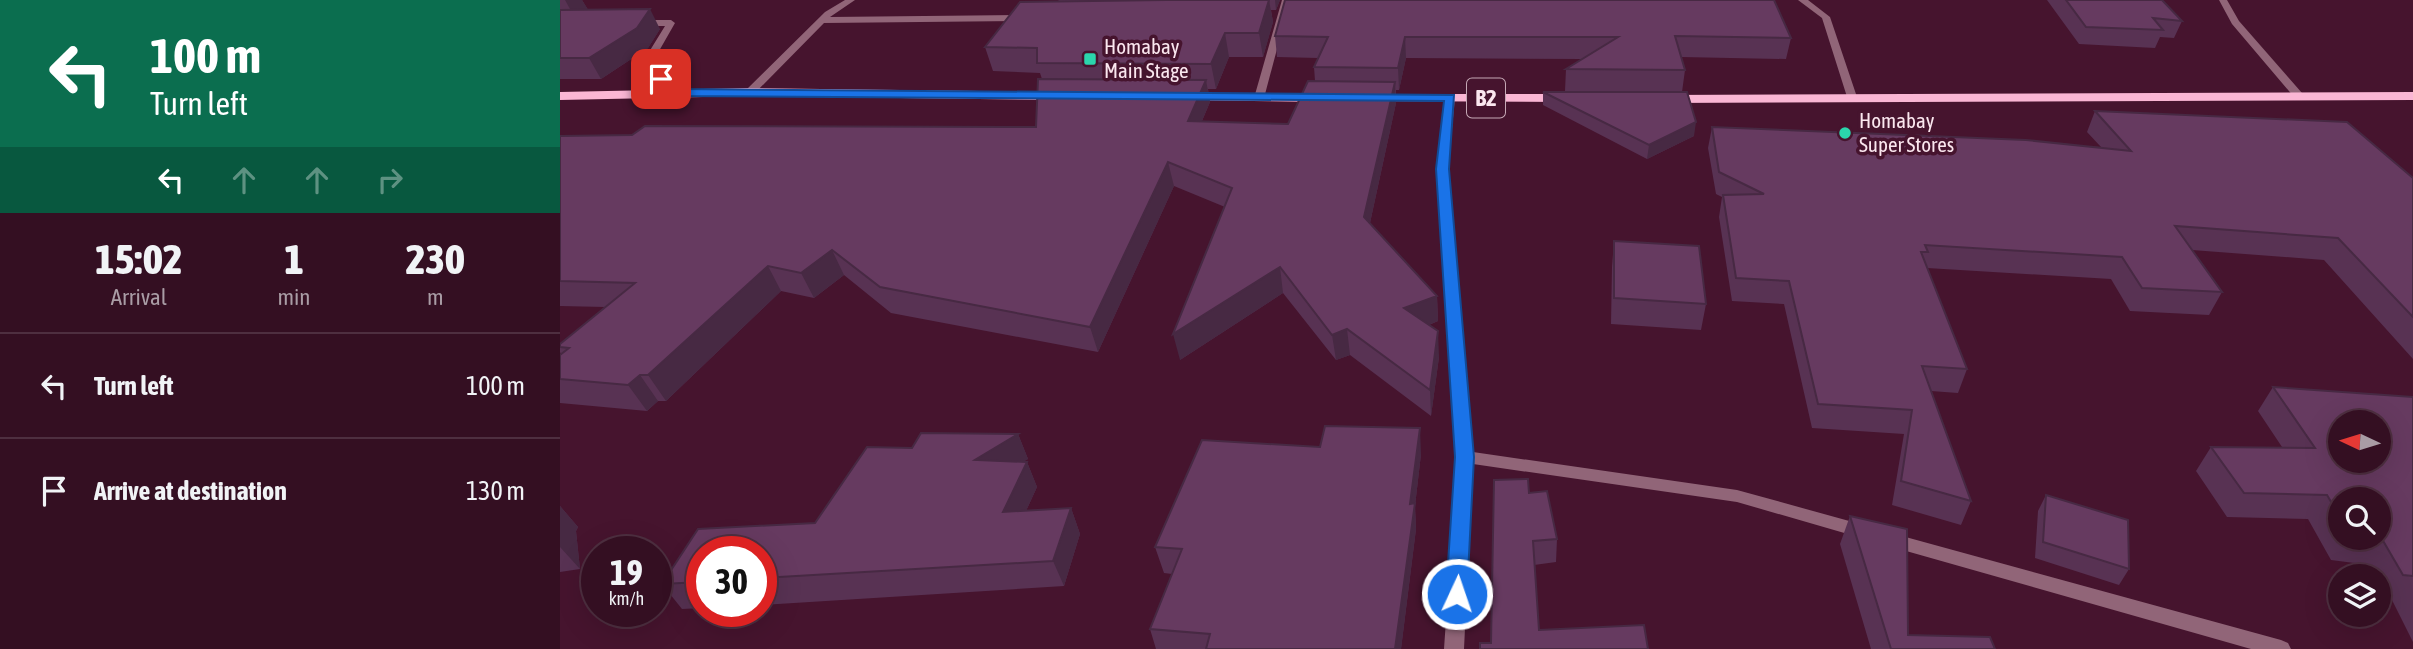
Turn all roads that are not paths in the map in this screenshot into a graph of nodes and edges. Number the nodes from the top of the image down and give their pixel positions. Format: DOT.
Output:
graph roads {
  1 [pos="851,0"];
  2 [pos="1286,0"];
  3 [pos="1802,0"];
  4 [pos="2223,0"];
  5 [pos="1268,16"];
  6 [pos="1282,16"];
  7 [pos="1031,18"];
  8 [pos="822,20"];
  9 [pos="629,23"];
  10 [pos="675,92"];
  11 [pos="750,92"];
  12 [pos="2298,95"];
  13 [pos="560,96"];
  14 [pos="1080,96"];
  15 [pos="2413,96"];
  16 [pos="1162,97"];
  17 [pos="1259,98"];
  18 [pos="1450,98"];
  19 [pos="1575,99"];
  20 [pos="1645,99"];
  21 [pos="1853,100"];
  22 [pos="1465,457"];
  23 [pos="1454,649"];
  24 [pos="2281,649"];
  1 -- 8 [label="street"];
  2 -- 6 [label="street"];
  3 -- 21 [label="street"];
  4 -- 12 [label="street"];
  5 -- 6 [label="street"];
  6 -- 17 [label="street"];
  7 -- 8 [label="street"];
  8 -- 11 [label="street"];
  9 -- 10 [label="street"];
  10 -- 11 [label="highway"];
  10 -- 13 [label="highway"];
  11 -- 14 [label="highway"];
  12 -- 15 [label="highway"];
  12 -- 21 [label="highway"];
  16 -- 17 [label="highway, B2"];
  17 -- 18 [label="highway, B2"];
  18 -- 19 [label="highway, B2"];
  18 -- 22 [label="street"];
  20 -- 21 [label="highway"];
  22 -- 23 [label="street"];
  22 -- 24 [label="street"];
}
